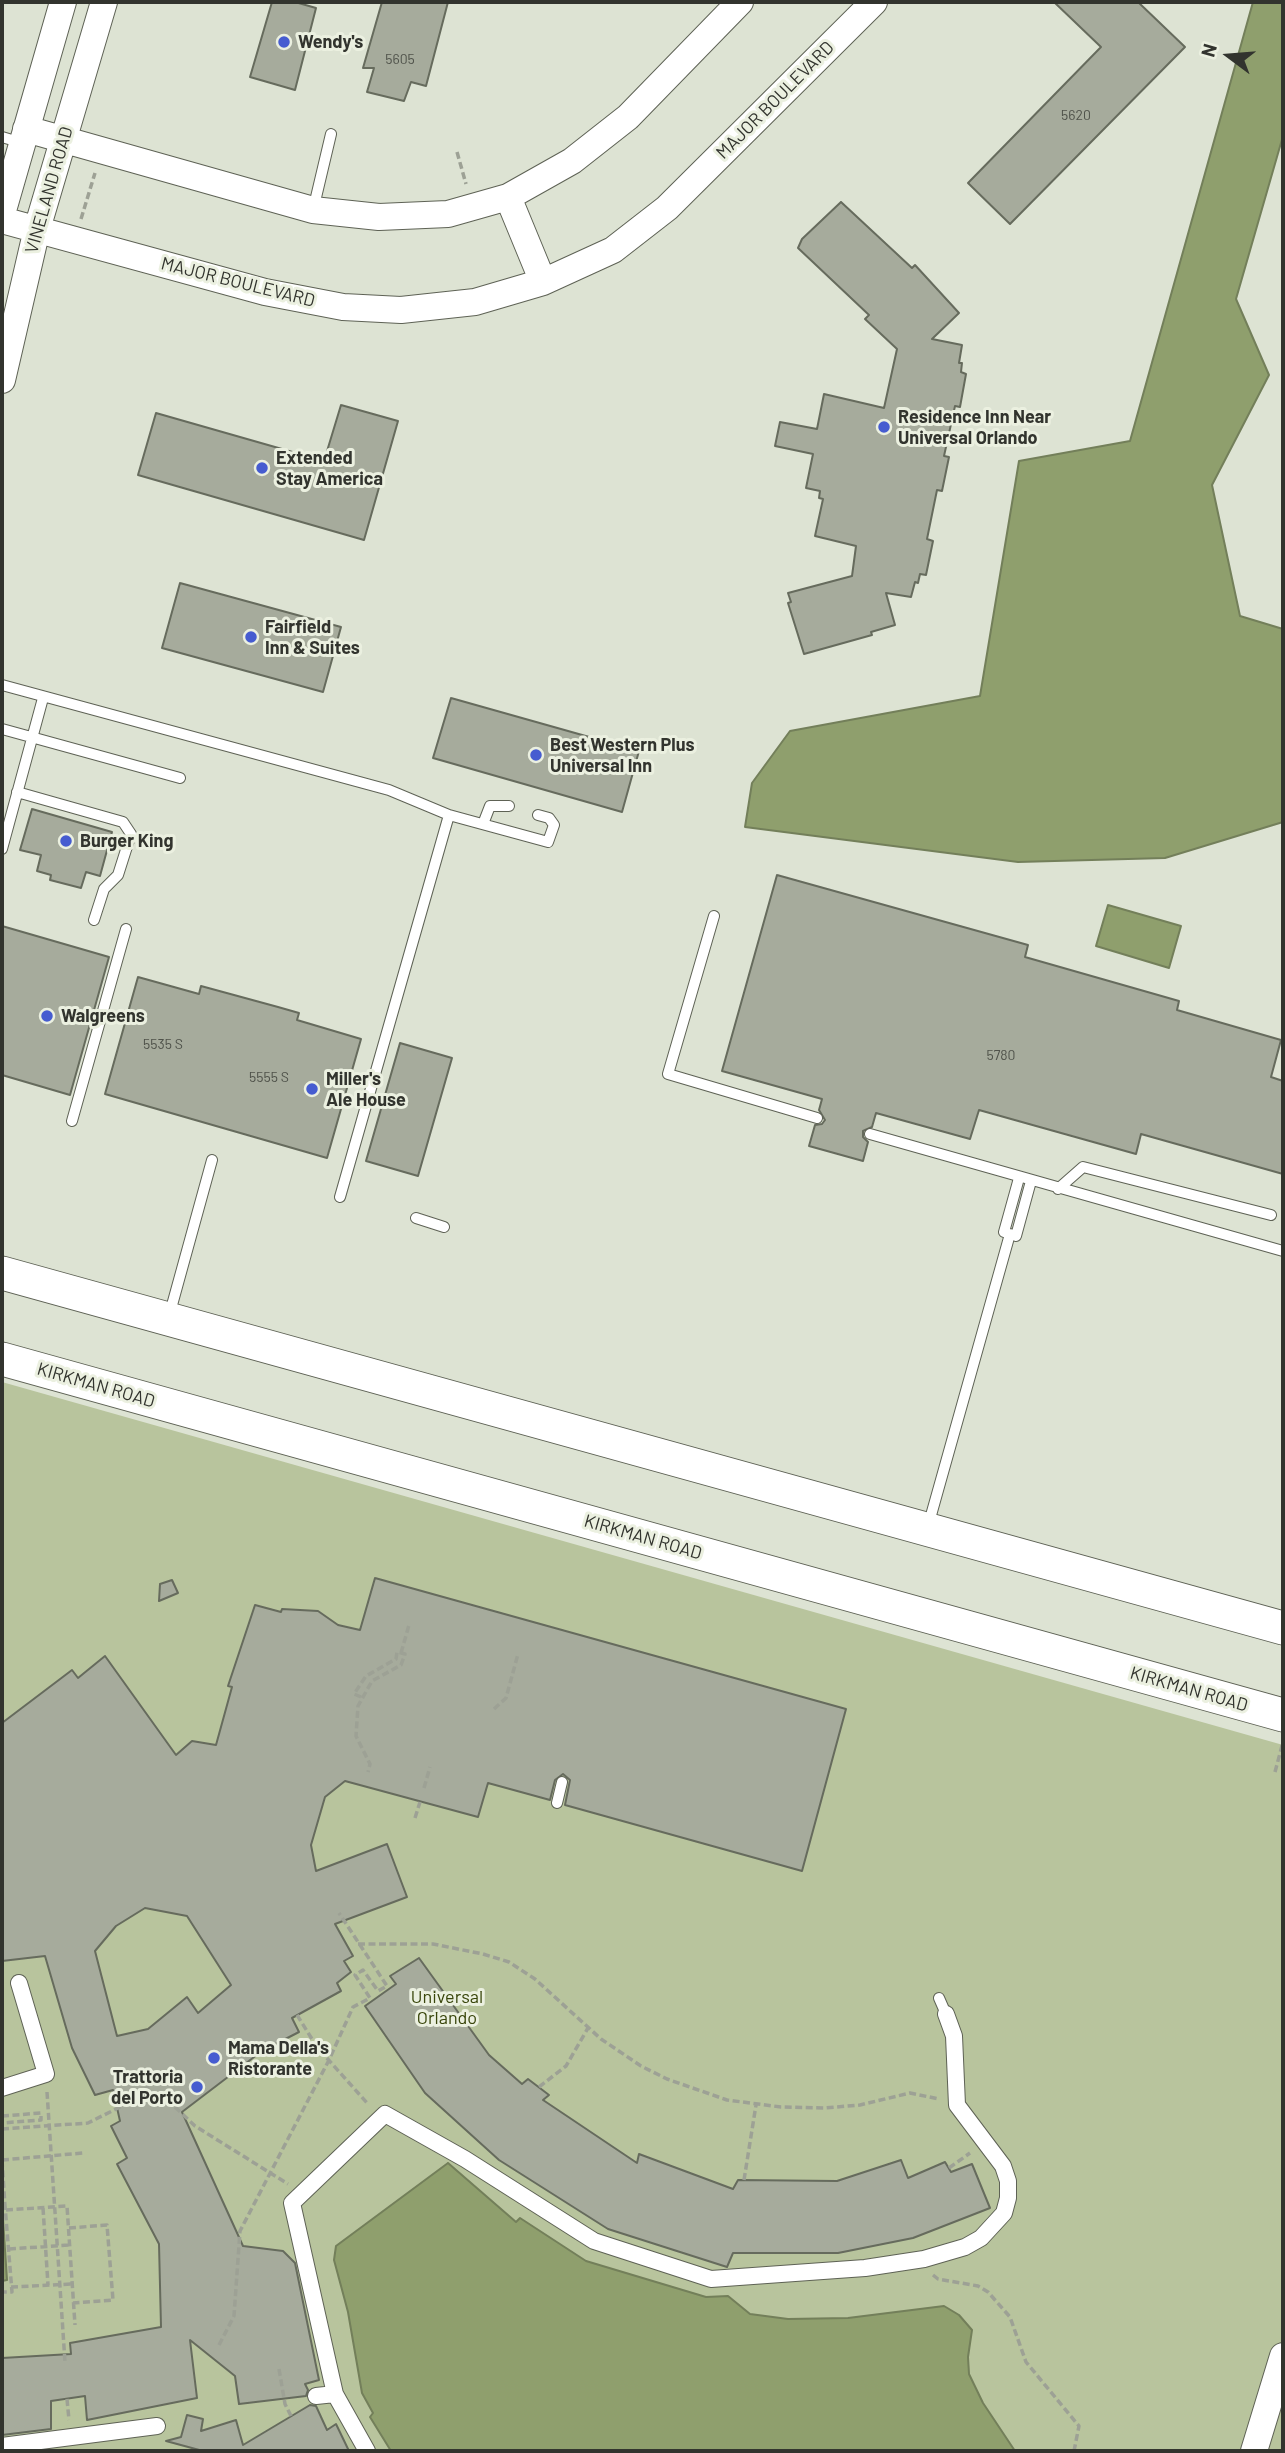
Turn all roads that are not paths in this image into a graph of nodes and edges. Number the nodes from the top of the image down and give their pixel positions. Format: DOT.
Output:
graph roads {
  1 [pos="63,2"];
  2 [pos="104,2"];
  3 [pos="740,2"];
  4 [pos="863,5"];
  5 [pos="331,134"];
  6 [pos="17,137"];
  7 [pos="63,139"];
  8 [pos="508,197"];
  9 [pos="313,211"];
  10 [pos="2,214"];
  11 [pos="2,220"];
  12 [pos="37,229"];
  13 [pos="543,282"];
  14 [pos="9,320"];
  15 [pos="2,380"];
  16 [pos="2,685"];
  17 [pos="43,698"];
  18 [pos="2,729"];
  19 [pos="32,737"];
  20 [pos="180,778"];
  21 [pos="17,792"];
  22 [pos="509,806"];
  23 [pos="449,815"];
  24 [pos="538,815"];
  25 [pos="483,824"];
  26 [pos="2,849"];
  27 [pos="714,916"];
  28 [pos="94,920"];
  29 [pos="126,929"];
  30 [pos="817,1118"];
  31 [pos="72,1121"];
  32 [pos="870,1134"];
  33 [pos="212,1160"];
  34 [pos="1019,1178"];
  35 [pos="1031,1181"];
  36 [pos="1058,1189"];
  37 [pos="340,1197"];
  38 [pos="1271,1215"];
  39 [pos="416,1219"];
  40 [pos="444,1227"];
  41 [pos="1010,1234"];
  42 [pos="1283,1251"];
  43 [pos="2,1273"];
  44 [pos="168,1319"];
  45 [pos="2,1359"];
  46 [pos="927,1529"];
  47 [pos="1283,1626"];
  48 [pos="1283,1715"];
  49 [pos="562,1782"];
  50 [pos="557,1803"];
  51 [pos="19,1983"];
  52 [pos="939,1998"];
  53 [pos="946,2014"];
  54 [pos="2,2088"];
  55 [pos="1283,2356"];
  56 [pos="335,2394"];
  57 [pos="316,2396"];
  58 [pos="157,2427"];
  59 [pos="4,2448"];
  60 [pos="367,2451"];
  61 [pos="1254,2451"];
  1 -- 6 [label="street"];
  2 -- 7 [label="street, VINELAND ROAD"];
  3 -- 8 [label="street"];
  4 -- 13 [label="street, MAJOR BOULEVARD"];
  5 -- 9 [label="lane"];
  6 -- 7 [label="street"];
  6 -- 10 [label="street"];
  7 -- 9 [label="street"];
  7 -- 12 [label="street, VINELAND ROAD"];
  8 -- 9 [label="street"];
  8 -- 13 [label="street"];
  11 -- 12 [label="street, MAJOR BOULEVARD"];
  12 -- 13 [label="street, MAJOR BOULEVARD"];
  12 -- 14 [label="street, VINELAND ROAD"];
  14 -- 15 [label="street, VINELAND ROAD"];
  16 -- 17 [label="lane"];
  17 -- 19 [label="lane"];
  17 -- 23 [label="lane"];
  18 -- 19 [label="lane"];
  19 -- 20 [label="lane"];
  19 -- 21 [label="lane"];
  21 -- 26 [label="lane"];
  21 -- 28 [label="lane"];
  22 -- 25 [label="lane"];
  23 -- 25 [label="lane"];
  23 -- 37 [label="lane"];
  24 -- 25 [label="lane"];
  27 -- 30 [label="lane"];
  29 -- 31 [label="lane"];
  32 -- 34 [label="lane"];
  33 -- 44 [label="lane"];
  34 -- 35 [label="lane"];
  34 -- 41 [label="lane"];
  35 -- 36 [label="lane"];
  35 -- 41 [label="lane"];
  36 -- 38 [label="lane"];
  36 -- 42 [label="lane"];
  39 -- 40 [label="lane"];
  41 -- 46 [label="lane"];
  43 -- 44 [label="main road"];
  44 -- 46 [label="main road"];
  45 -- 48 [label="main road, KIRKMAN ROAD"];
  46 -- 47 [label="main road"];
  49 -- 50 [label="lane"];
  51 -- 54 [label="street"];
  52 -- 53 [label="lane"];
  53 -- 56 [label="street"];
  55 -- 61 [label="street"];
  56 -- 57 [label="street"];
  56 -- 60 [label="street"];
  58 -- 59 [label="street"];
}
